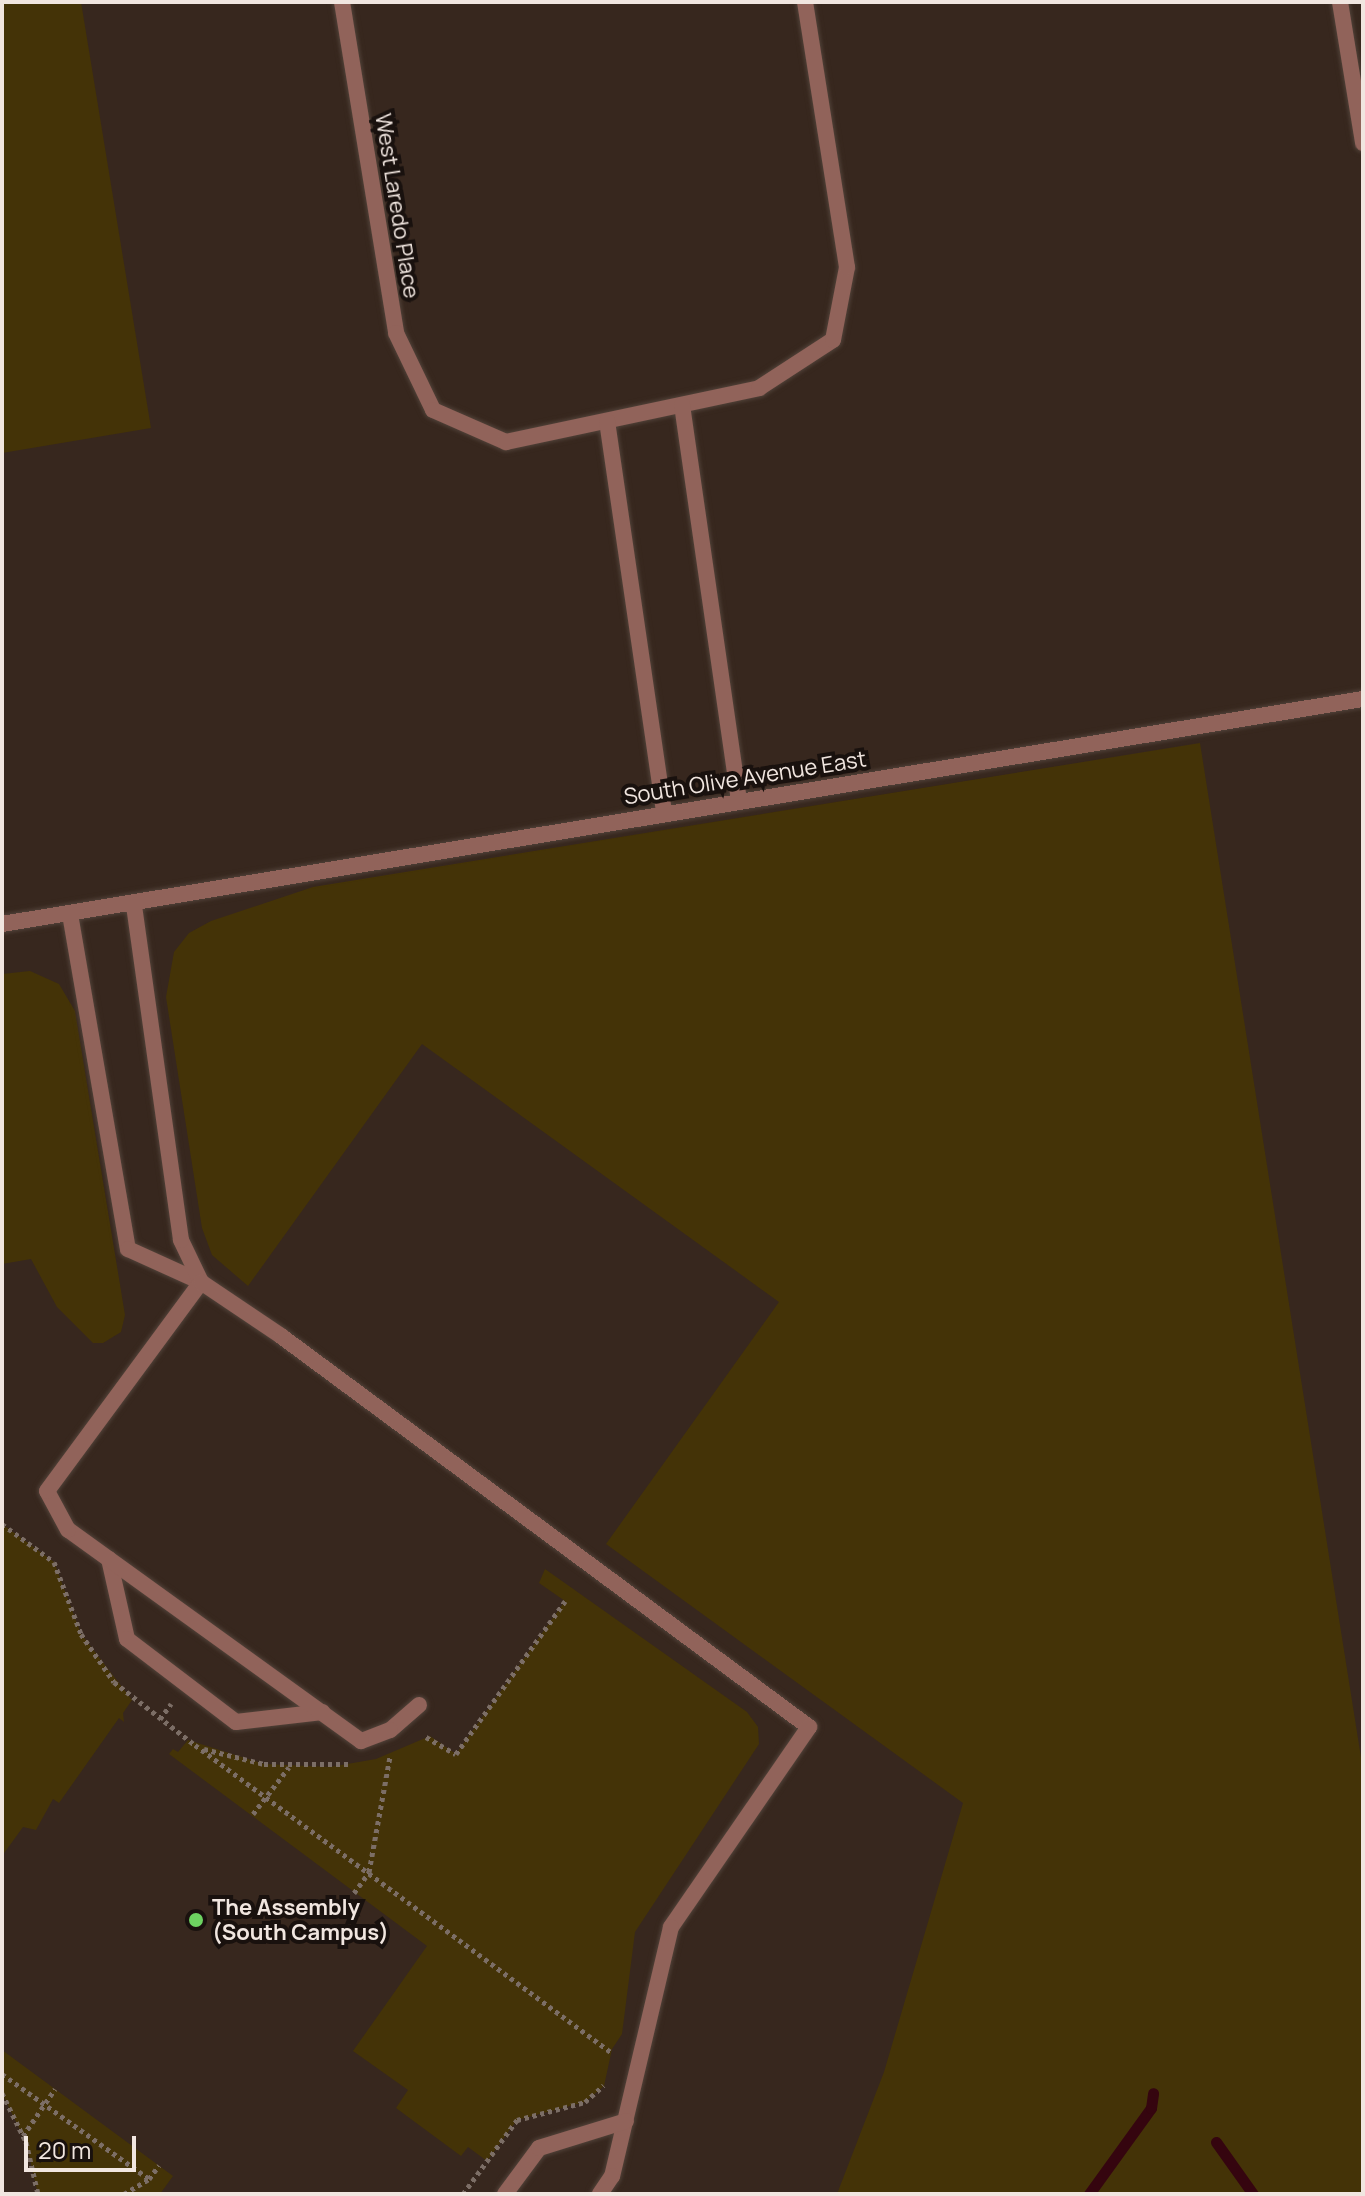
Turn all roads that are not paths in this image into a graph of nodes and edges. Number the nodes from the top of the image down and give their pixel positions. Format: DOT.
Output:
graph roads {
  1 [pos="342,2"];
  2 [pos="805,2"];
  3 [pos="1340,2"];
  4 [pos="1363,143"];
  5 [pos="682,405"];
  6 [pos="607,421"];
  7 [pos="1363,699"];
  8 [pos="739,801"];
  9 [pos="664,813"];
  10 [pos="134,904"];
  11 [pos="70,914"];
  12 [pos="2,924"];
  13 [pos="201,1282"];
  14 [pos="109,1559"];
  15 [pos="419,1705"];
  16 [pos="322,1712"];
  17 [pos="626,2121"];
  18 [pos="505,2194"];
  19 [pos="600,2194"];
  1 -- 6 [label="street, West Laredo Place"];
  2 -- 5 [label="street"];
  3 -- 4 [label="street"];
  5 -- 6 [label="street"];
  5 -- 8 [label="street"];
  6 -- 9 [label="street"];
  7 -- 8 [label="street, South Olive Avenue East"];
  8 -- 9 [label="street, South Olive Avenue East"];
  9 -- 10 [label="street, South Olive Avenue East"];
  10 -- 11 [label="street, South Olive Avenue East"];
  10 -- 13 [label="street"];
  11 -- 12 [label="street"];
  11 -- 13 [label="street"];
  13 -- 14 [label="street"];
  13 -- 17 [label="street"];
  14 -- 16 [label="street"];
  14 -- 16 [label="street"];
  15 -- 16 [label="street"];
  17 -- 18 [label="street"];
  17 -- 19 [label="street"];
}
